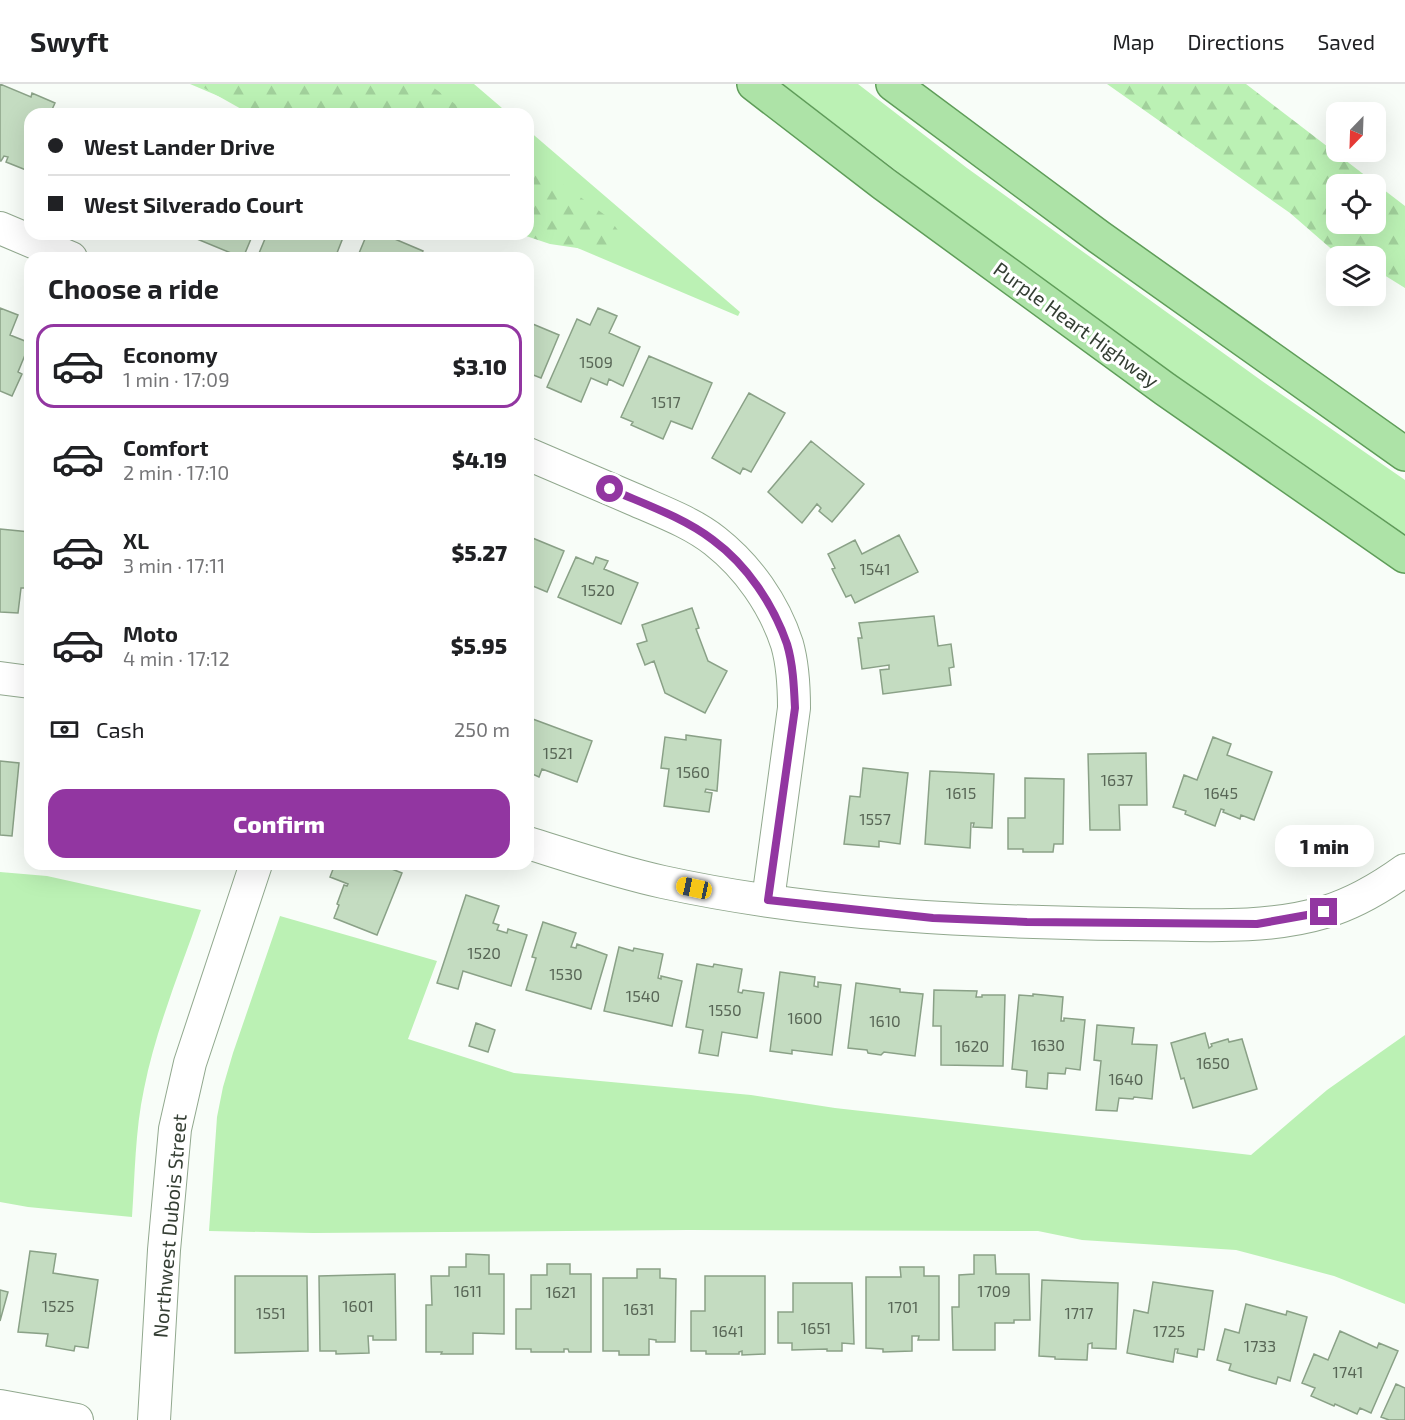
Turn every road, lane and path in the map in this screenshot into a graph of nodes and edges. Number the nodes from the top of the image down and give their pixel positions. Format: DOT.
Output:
graph roads {
  1 [pos="754,84"];
  2 [pos="893,84"];
  3 [pos="0,228"];
  4 [pos="24,238"];
  5 [pos="28,240"];
  6 [pos="57,252"];
  7 [pos="1405,454"];
  8 [pos="534,457"];
  9 [pos="1405,556"];
  10 [pos="0,678"];
  11 [pos="24,681"];
  12 [pos="534,845"];
  13 [pos="254,870"];
  14 [pos="1405,870"];
  15 [pos="768,900"];
  16 [pos="0,1406"];
  17 [pos="77,1420"];
  18 [pos="154,1420"];
  1 -- 9 [label="main road, Purple Heart Highway"];
  2 -- 7 [label="main road"];
  3 -- 4 [label="street"];
  5 -- 6 [label="street"];
  8 -- 15 [label="street"];
  10 -- 11 [label="street"];
  12 -- 15 [label="street"];
  13 -- 18 [label="street, Northwest Dubois Street"];
  14 -- 15 [label="street"];
  16 -- 17 [label="street"];
}
